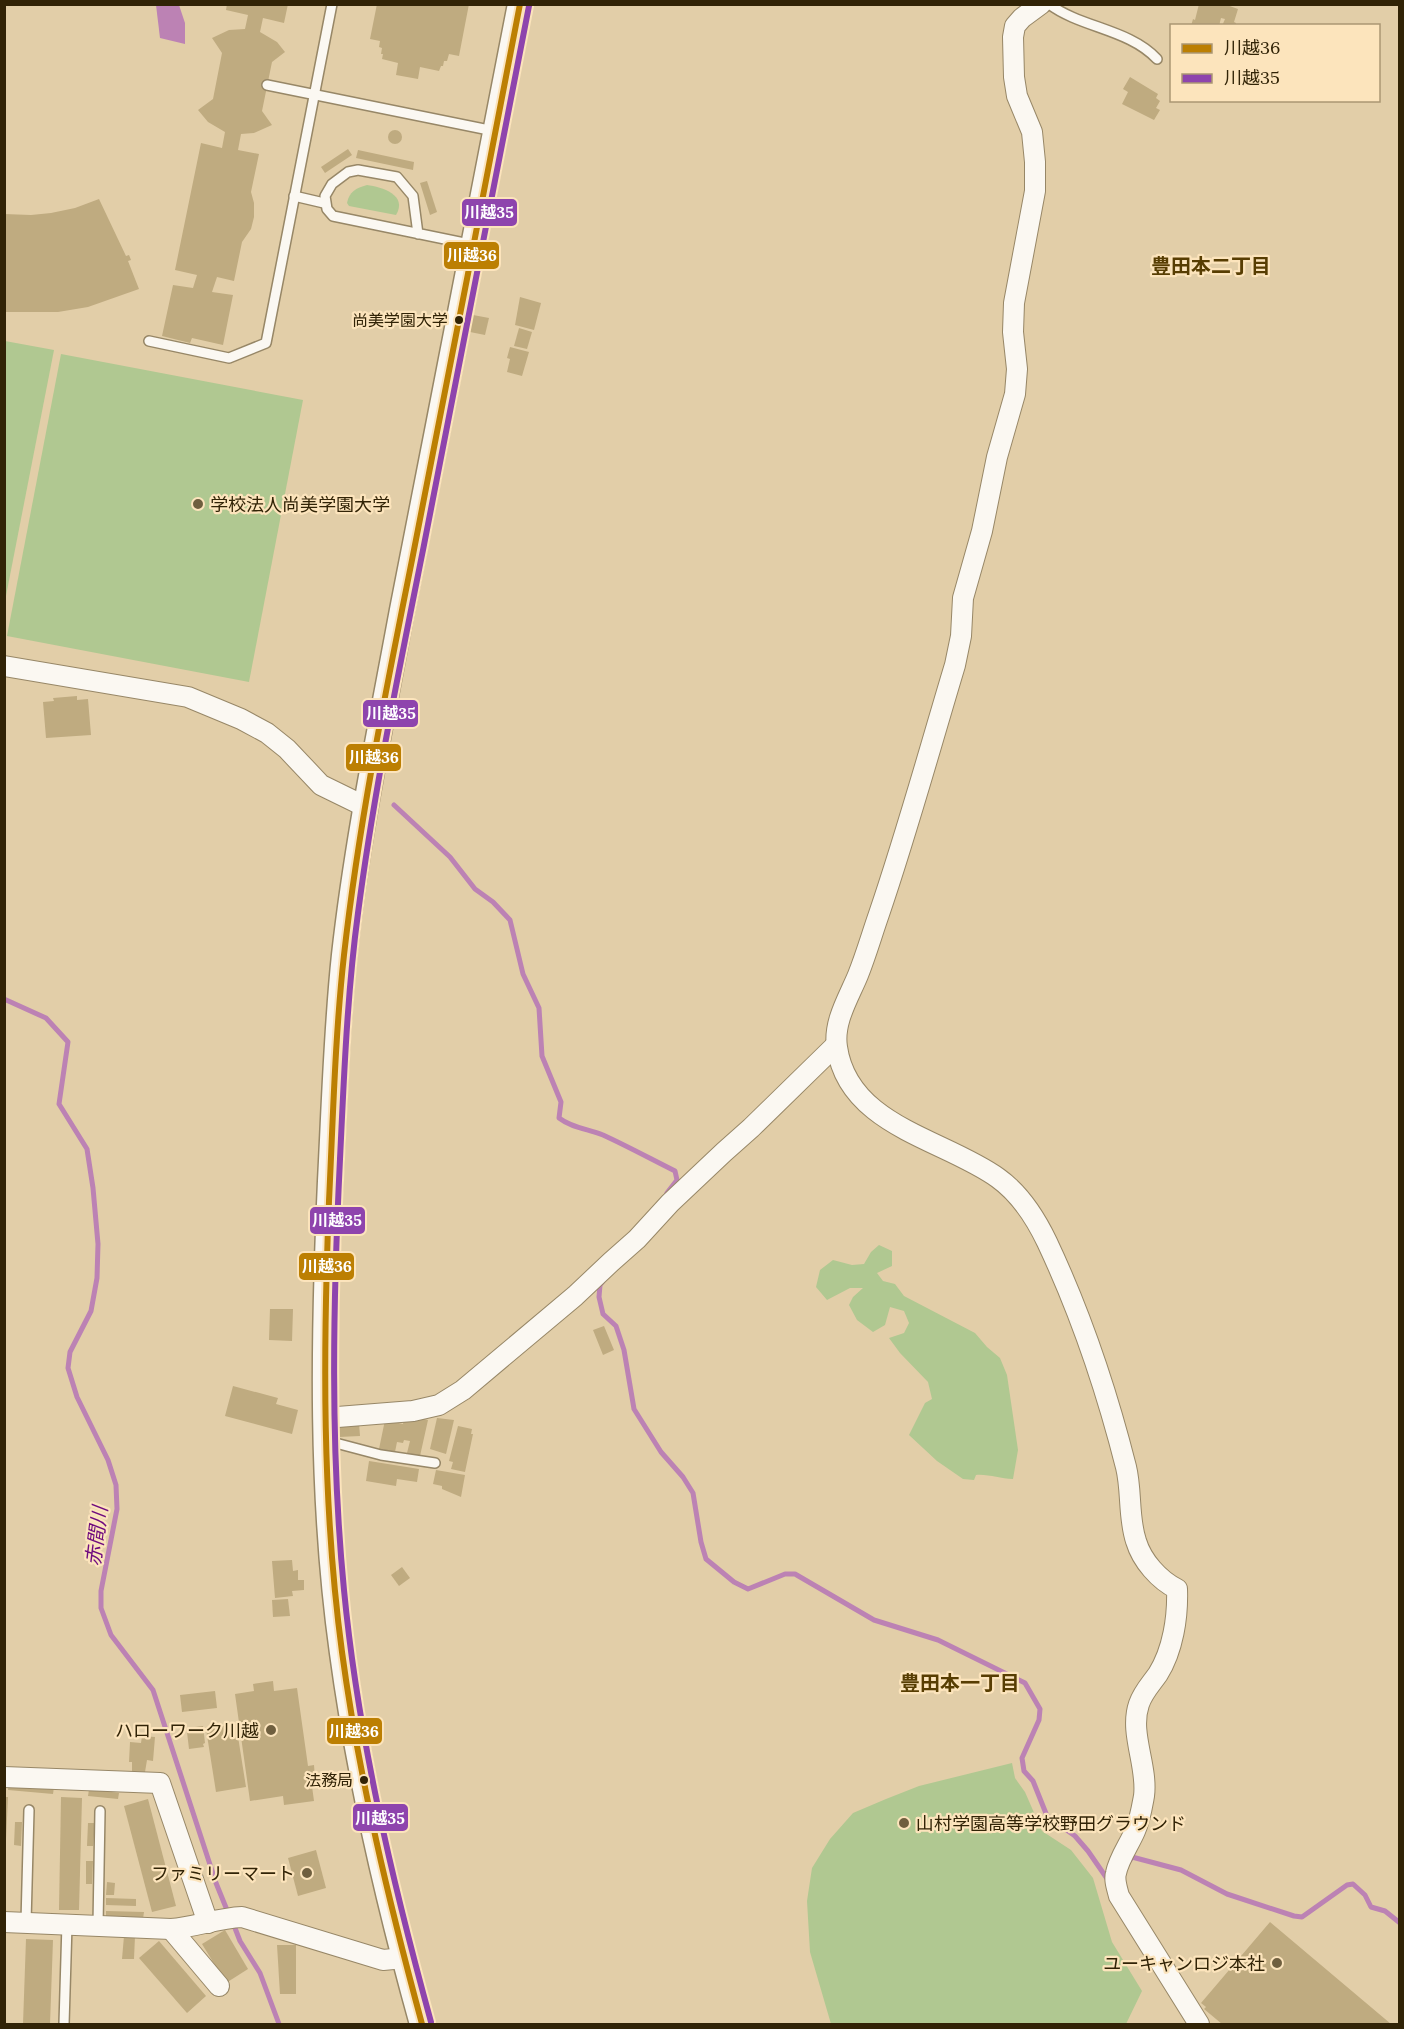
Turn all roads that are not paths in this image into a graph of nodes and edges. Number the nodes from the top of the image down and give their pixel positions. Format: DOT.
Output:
graph roads {
  1 [pos="332,4"];
  2 [pos="520,4"];
  3 [pos="1041,4"];
  4 [pos="1049,4"];
  5 [pos="1157,58"];
  6 [pos="267,85"];
  7 [pos="315,96"];
  8 [pos="496,132"];
  9 [pos="294,196"];
  10 [pos="324,203"];
  11 [pos="418,234"];
  12 [pos="474,245"];
  13 [pos="149,341"];
  14 [pos="4,666"];
  15 [pos="366,807"];
  16 [pos="836,1045"];
  17 [pos="325,1429"];
  18 [pos="435,1463"];
  19 [pos="4,1777"];
  20 [pos="29,1810"];
  21 [pos="100,1811"];
  22 [pos="224,1919"];
  23 [pos="4,1922"];
  24 [pos="26,1922"];
  25 [pos="67,1924"];
  26 [pos="98,1925"];
  27 [pos="171,1929"];
  28 [pos="404,1958"];
  29 [pos="219,1986"];
  30 [pos="64,2024"];
  31 [pos="422,2025"];
  32 [pos="1199,2025"];
  1 -- 7 [label="lane"];
  2 -- 8 [label="street"];
  3 -- 16 [label="street"];
  4 -- 5 [label="lane"];
  6 -- 7 [label="lane"];
  7 -- 8 [label="lane"];
  7 -- 9 [label="lane"];
  8 -- 12 [label="street"];
  9 -- 10 [label="lane"];
  9 -- 13 [label="lane"];
  10 -- 11 [label="lane"];
  10 -- 11 [label="lane"];
  11 -- 12 [label="lane"];
  12 -- 15 [label="street"];
  14 -- 15 [label="street"];
  15 -- 17 [label="street"];
  16 -- 17 [label="street"];
  16 -- 32 [label="street"];
  17 -- 18 [label="lane"];
  17 -- 28 [label="street"];
  19 -- 22 [label="street"];
  20 -- 24 [label="lane"];
  21 -- 26 [label="lane"];
  22 -- 27 [label="street"];
  22 -- 28 [label="street"];
  23 -- 24 [label="street"];
  24 -- 25 [label="street"];
  25 -- 26 [label="street"];
  25 -- 30 [label="lane"];
  26 -- 27 [label="street"];
  27 -- 29 [label="street"];
  28 -- 31 [label="street"];
}
